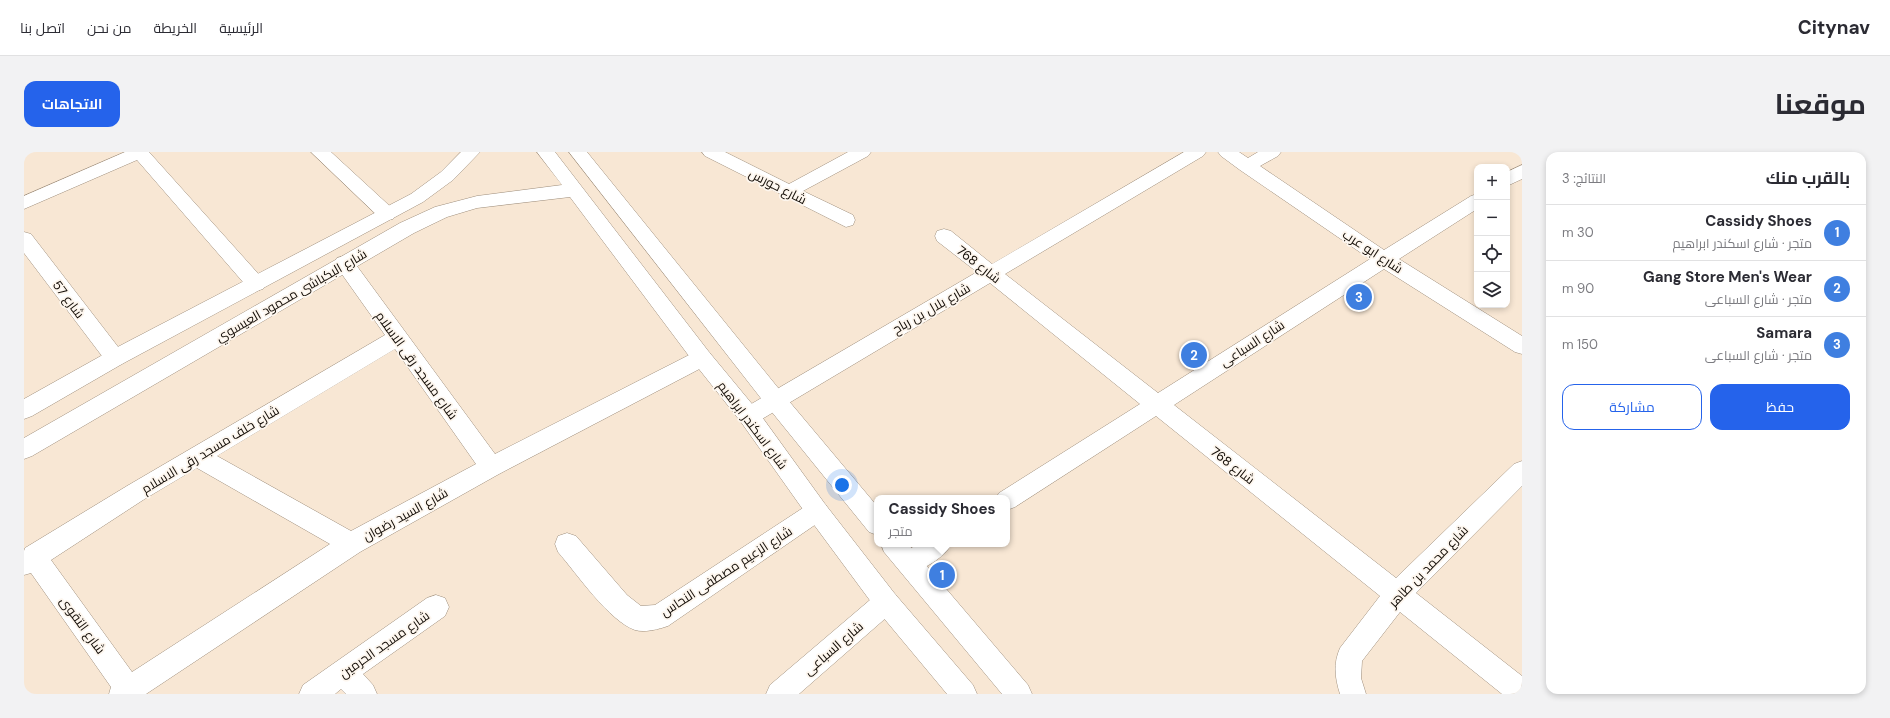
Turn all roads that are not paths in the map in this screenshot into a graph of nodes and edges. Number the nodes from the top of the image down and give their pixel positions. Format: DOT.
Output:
graph roads {
  1 [pos="139,152"];
  2 [pos="320,152"];
  3 [pos="471,152"];
  4 [pos="546,152"];
  5 [pos="578,152"];
  6 [pos="711,152"];
  7 [pos="862,152"];
  8 [pos="1197,152"];
  9 [pos="1227,152"];
  10 [pos="1272,152"];
  11 [pos="1246,166"];
  12 [pos="1522,171"];
  13 [pos="1510,178"];
  14 [pos="575,190"];
  15 [pos="789,192"];
  16 [pos="1474,202"];
  17 [pos="24,203"];
  18 [pos="387,214"];
  19 [pos="846,220"];
  20 [pos="944,236"];
  21 [pos="24,239"];
  22 [pos="1384,258"];
  23 [pos="344,263"];
  24 [pos="991,273"];
  25 [pos="256,284"];
  26 [pos="397,338"];
  27 [pos="1522,346"];
  28 [pos="115,358"];
  29 [pos="702,358"];
  30 [pos="775,400"];
  31 [pos="1156,404"];
  32 [pos="24,410"];
  33 [pos="749,416"];
  34 [pos="24,449"];
  35 [pos="197,456"];
  36 [pos="491,467"];
  37 [pos="1522,471"];
  38 [pos="1010,498"];
  39 [pos="817,511"];
  40 [pos="874,520"];
  41 [pos="351,544"];
  42 [pos="567,544"];
  43 [pos="896,547"];
  44 [pos="934,547"];
  45 [pos="29,560"];
  46 [pos="909,563"];
  47 [pos="1397,594"];
  48 [pos="886,602"];
  49 [pos="436,607"];
  50 [pos="343,672"];
  51 [pos="128,692"];
  52 [pos="1522,693"];
  53 [pos="312,694"];
  54 [pos="364,694"];
  55 [pos="779,694"];
  56 [pos="964,694"];
  57 [pos="1018,694"];
  58 [pos="1353,694"];
  1 -- 17 [label="street"];
  1 -- 25 [label="street"];
  2 -- 18 [label="street"];
  3 -- 18 [label="street, شارع البكباشى محمود العيسوي"];
  4 -- 14 [label="street, شارع اسكندر ابراهيم"];
  5 -- 30 [label="street"];
  6 -- 15 [label="street, شارع حورس"];
  7 -- 15 [label="street"];
  8 -- 24 [label="street, شارع بلال بن رباح"];
  9 -- 11 [label="street, شارع ابو عرب"];
  10 -- 11 [label="street"];
  11 -- 22 [label="street, شارع ابو عرب"];
  12 -- 13 [label="street"];
  14 -- 23 [label="street, شارع البكباشى محمود العيسوي"];
  14 -- 29 [label="street, شارع اسكندر ابراهيم"];
  15 -- 19 [label="street, شارع حورس"];
  16 -- 22 [label="street, شارع السباعى"];
  18 -- 25 [label="street, شارع البكباشى محمود العيسوي"];
  20 -- 24 [label="street, شارع 768"];
  21 -- 28 [label="street, شارع 57"];
  22 -- 27 [label="street, شارع ابو عرب"];
  22 -- 31 [label="street, شارع السباعى"];
  23 -- 26 [label="street, شارع مسجد رقى الاسلام"];
  23 -- 34 [label="street, شارع البكباشى محمود العيسوي"];
  24 -- 30 [label="street, شارع بلال بن رباح"];
  24 -- 31 [label="street, شارع 768"];
  25 -- 28 [label="street, شارع البكباشى محمود العيسوي"];
  26 -- 35 [label="street, شارع خلف مسجد رقى الاسلام"];
  26 -- 36 [label="street, شارع مسجد رقى الاسلام"];
  28 -- 32 [label="street, شارع البكباشى محمود العيسوي"];
  29 -- 33 [label="street, شارع اسكندر ابراهيم"];
  29 -- 36 [label="street, شارع السيد رضوان"];
  30 -- 33 [label="street, شارع بلال بن رباح"];
  30 -- 40 [label="street"];
  31 -- 38 [label="street, شارع السباعى"];
  31 -- 47 [label="street, شارع 768"];
  33 -- 39 [label="street, شارع اسكندر ابراهيم"];
  35 -- 41 [label="street"];
  35 -- 45 [label="street, شارع خلف مسجد رقى الاسلام"];
  36 -- 41 [label="street, شارع السيد رضوان"];
  37 -- 47 [label="street, شارع محمد بن طاهر"];
  39 -- 42 [label="street, شارع الزعيم مصطفى النحاس"];
  39 -- 48 [label="street, شارع اسكندر ابراهيم"];
  41 -- 51 [label="street, شارع السيد رضوان"];
  43 -- 46 [label="street"];
  44 -- 46 [label="street"];
  45 -- 51 [label="street, شارع التقوى"];
  46 -- 57 [label="street"];
  47 -- 52 [label="street, شارع 768"];
  47 -- 58 [label="street, شارع محمد بن طاهر"];
  48 -- 55 [label="street, شارع السباعى"];
  48 -- 56 [label="street, شارع اسكندر ابراهيم"];
  49 -- 50 [label="street, شارع مسجد الحرمين"];
  50 -- 53 [label="street, شارع مسجد الحرمين"];
  50 -- 54 [label="street"];
}
